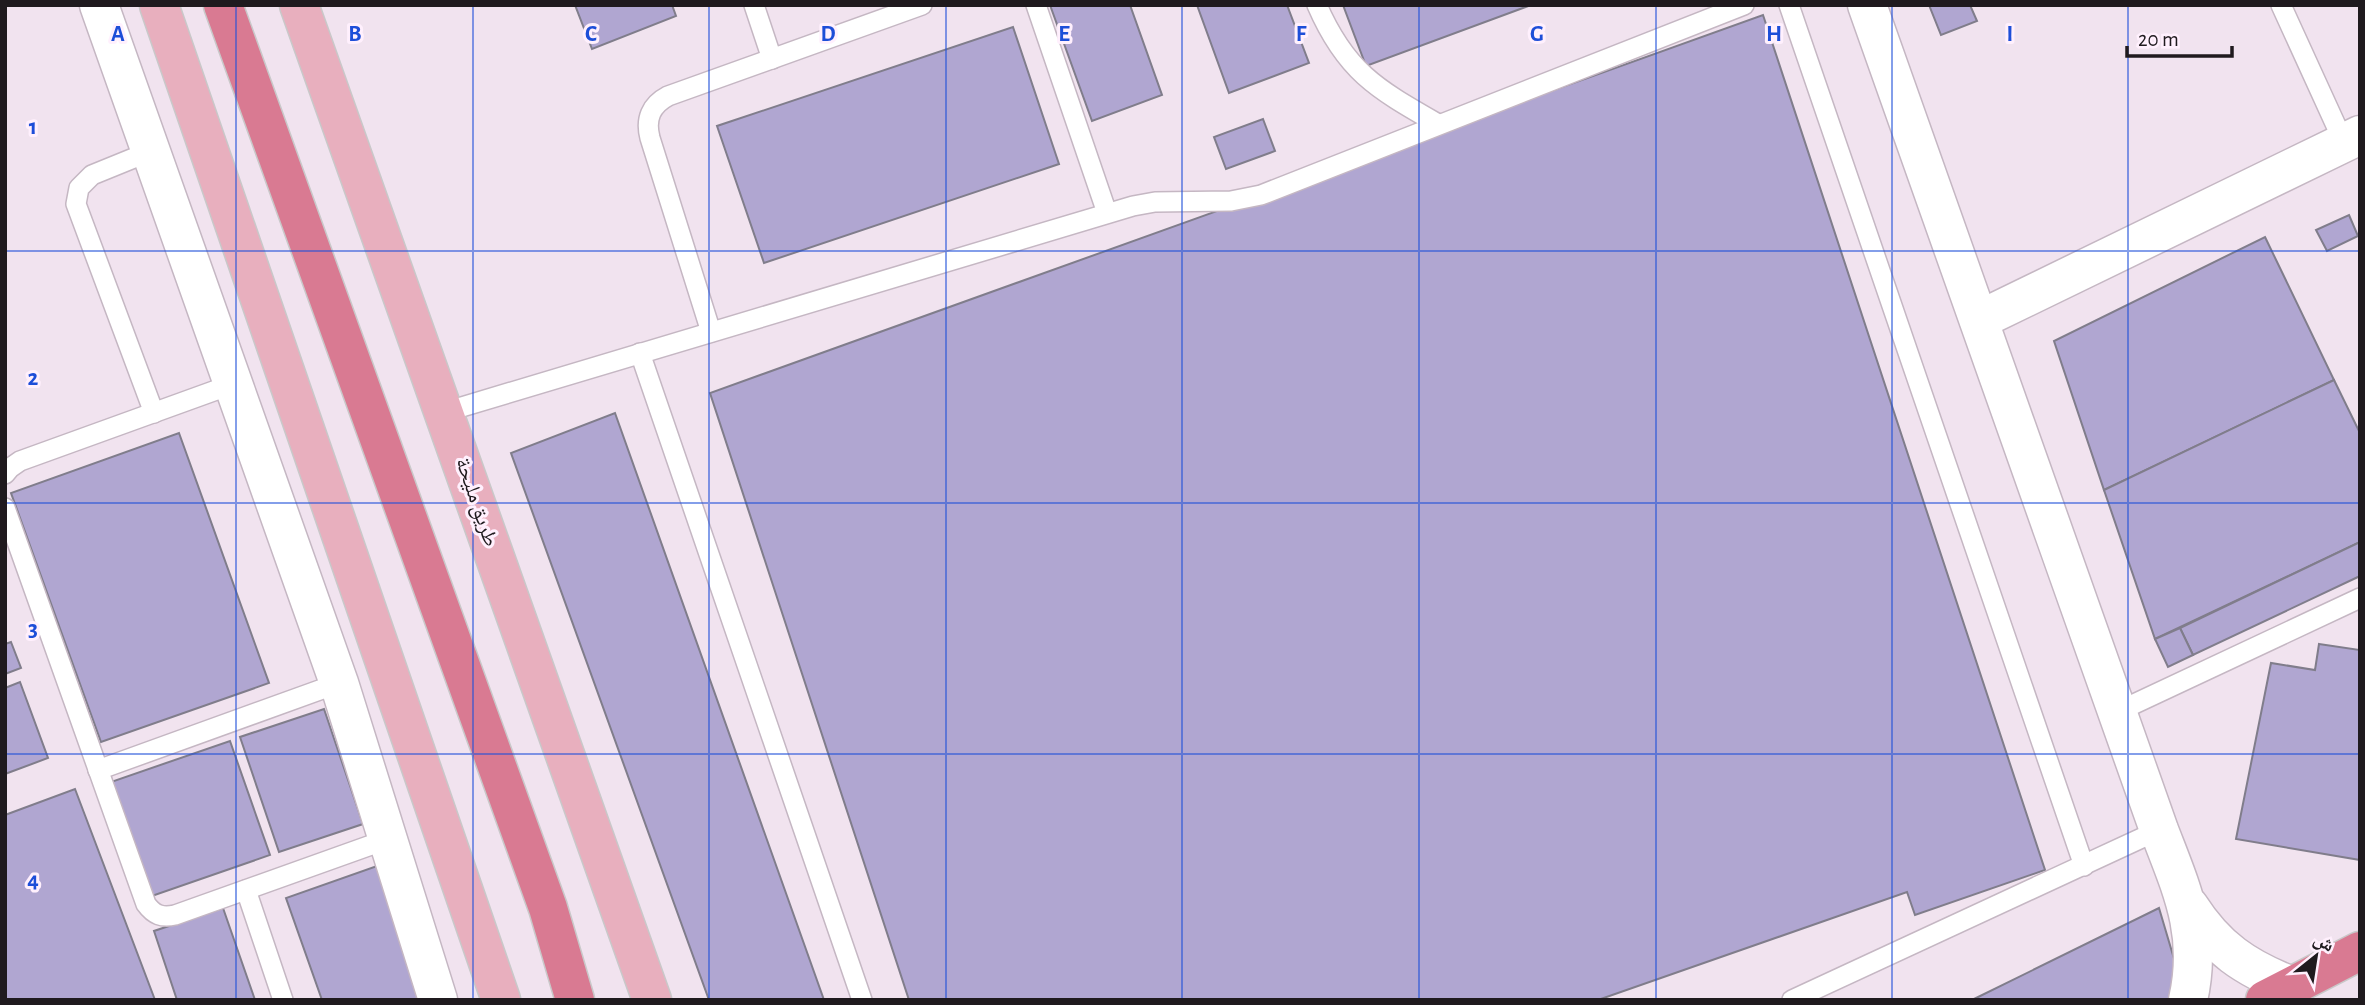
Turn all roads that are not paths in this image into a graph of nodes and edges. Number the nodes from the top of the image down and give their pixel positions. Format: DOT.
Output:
graph roads {
  1 [pos="99,5"];
  2 [pos="159,5"];
  3 [pos="223,5"];
  4 [pos="299,5"];
  5 [pos="754,5"];
  6 [pos="922,5"];
  7 [pos="1037,5"];
  8 [pos="1317,5"];
  9 [pos="1744,5"];
  10 [pos="1789,5"];
  11 [pos="1867,5"];
  12 [pos="2281,5"];
  13 [pos="772,59"];
  14 [pos="1437,124"];
  15 [pos="2352,139"];
  16 [pos="151,151"];
  17 [pos="1107,214"];
  18 [pos="1979,320"];
  19 [pos="710,332"];
  20 [pos="640,354"];
  21 [pos="233,384"];
  22 [pos="445,412"];
  23 [pos="154,413"];
  24 [pos="5,474"];
  25 [pos="5,508"];
  26 [pos="2360,598"];
  27 [pos="339,682"];
  28 [pos="2117,712"];
  29 [pos="98,770"];
  30 [pos="2159,830"];
  31 [pos="388,839"];
  32 [pos="2084,866"];
  33 [pos="246,890"];
  34 [pos="2188,904"];
  35 [pos="2360,951"];
  36 [pos="2278,993"];
  37 [pos="283,1000"];
  38 [pos="438,1000"];
  39 [pos="501,1000"];
  40 [pos="575,1000"];
  41 [pos="652,1000"];
  42 [pos="862,1000"];
  43 [pos="1792,1000"];
  44 [pos="2188,1000"];
  1 -- 16 [label="street"];
  2 -- 39 [label="main road"];
  3 -- 40 [label="highway"];
  4 -- 22 [label="main road, طريق مليحة"];
  5 -- 13 [label="lane"];
  6 -- 13 [label="lane"];
  7 -- 17 [label="lane"];
  8 -- 14 [label="lane"];
  9 -- 14 [label="lane"];
  10 -- 32 [label="lane"];
  11 -- 18 [label="street"];
  12 -- 15 [label="lane"];
  13 -- 19 [label="lane"];
  14 -- 17 [label="lane"];
  15 -- 18 [label="street"];
  16 -- 21 [label="street"];
  16 -- 23 [label="lane"];
  17 -- 19 [label="lane"];
  18 -- 28 [label="street"];
  19 -- 20 [label="lane"];
  20 -- 22 [label="lane"];
  20 -- 42 [label="lane"];
  21 -- 23 [label="lane"];
  21 -- 27 [label="street"];
  22 -- 41 [label="main road, طريق مليحة"];
  23 -- 24 [label="lane"];
  25 -- 29 [label="lane"];
  26 -- 28 [label="lane"];
  27 -- 29 [label="lane"];
  27 -- 31 [label="street"];
  28 -- 30 [label="street"];
  29 -- 33 [label="lane"];
  30 -- 32 [label="lane"];
  30 -- 34 [label="street"];
  31 -- 33 [label="lane"];
  31 -- 38 [label="street"];
  32 -- 43 [label="lane"];
  33 -- 37 [label="lane"];
  34 -- 36 [label="street"];
  34 -- 44 [label="street"];
  35 -- 36 [label="highway"];
}
